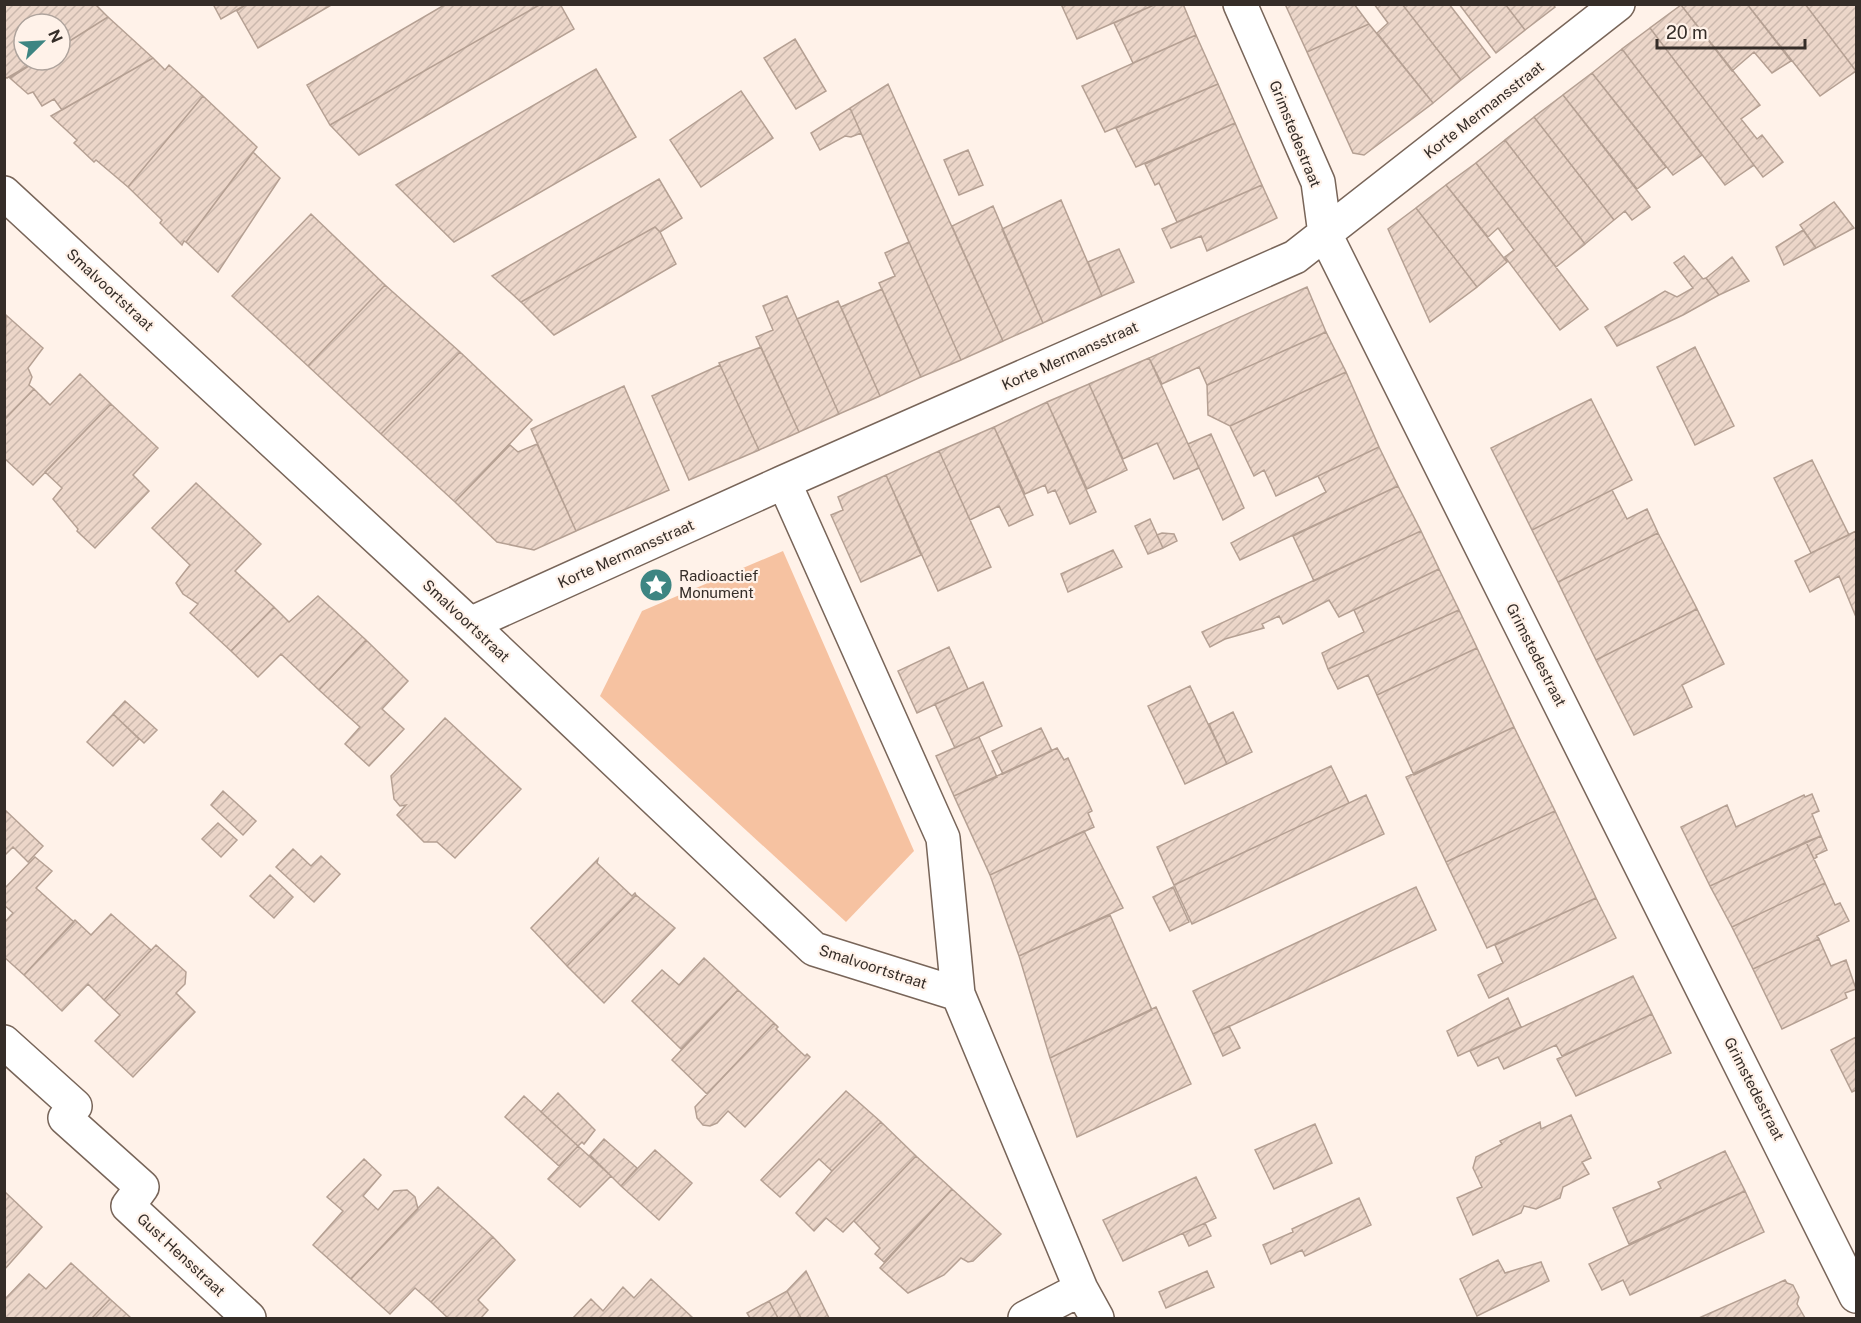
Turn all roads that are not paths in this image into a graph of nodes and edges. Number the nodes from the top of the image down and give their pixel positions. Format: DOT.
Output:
graph roads {
  1 [pos="1240,4"];
  2 [pos="1618,4"];
  3 [pos="4,193"];
  4 [pos="1325,234"];
  5 [pos="784,482"];
  6 [pos="470,624"];
  7 [pos="958,994"];
  8 [pos="4,1042"];
  9 [pos="1081,1289"];
  10 [pos="1857,1296"];
  11 [pos="249,1318"];
  12 [pos="1025,1318"];
  13 [pos="1097,1318"];
  1 -- 4 [label="street, Grimstedestraat"];
  2 -- 4 [label="street, Korte Mermansstraat"];
  3 -- 6 [label="street, Smalvoortstraat"];
  4 -- 5 [label="street, Korte Mermansstraat"];
  4 -- 10 [label="street, Grimstedestraat"];
  5 -- 6 [label="street, Korte Mermansstraat"];
  5 -- 7 [label="street"];
  6 -- 7 [label="street, Smalvoortstraat"];
  7 -- 9 [label="street"];
  8 -- 11 [label="street, Gust Hensstraat"];
  9 -- 12 [label="street"];
  9 -- 13 [label="street"];
}
